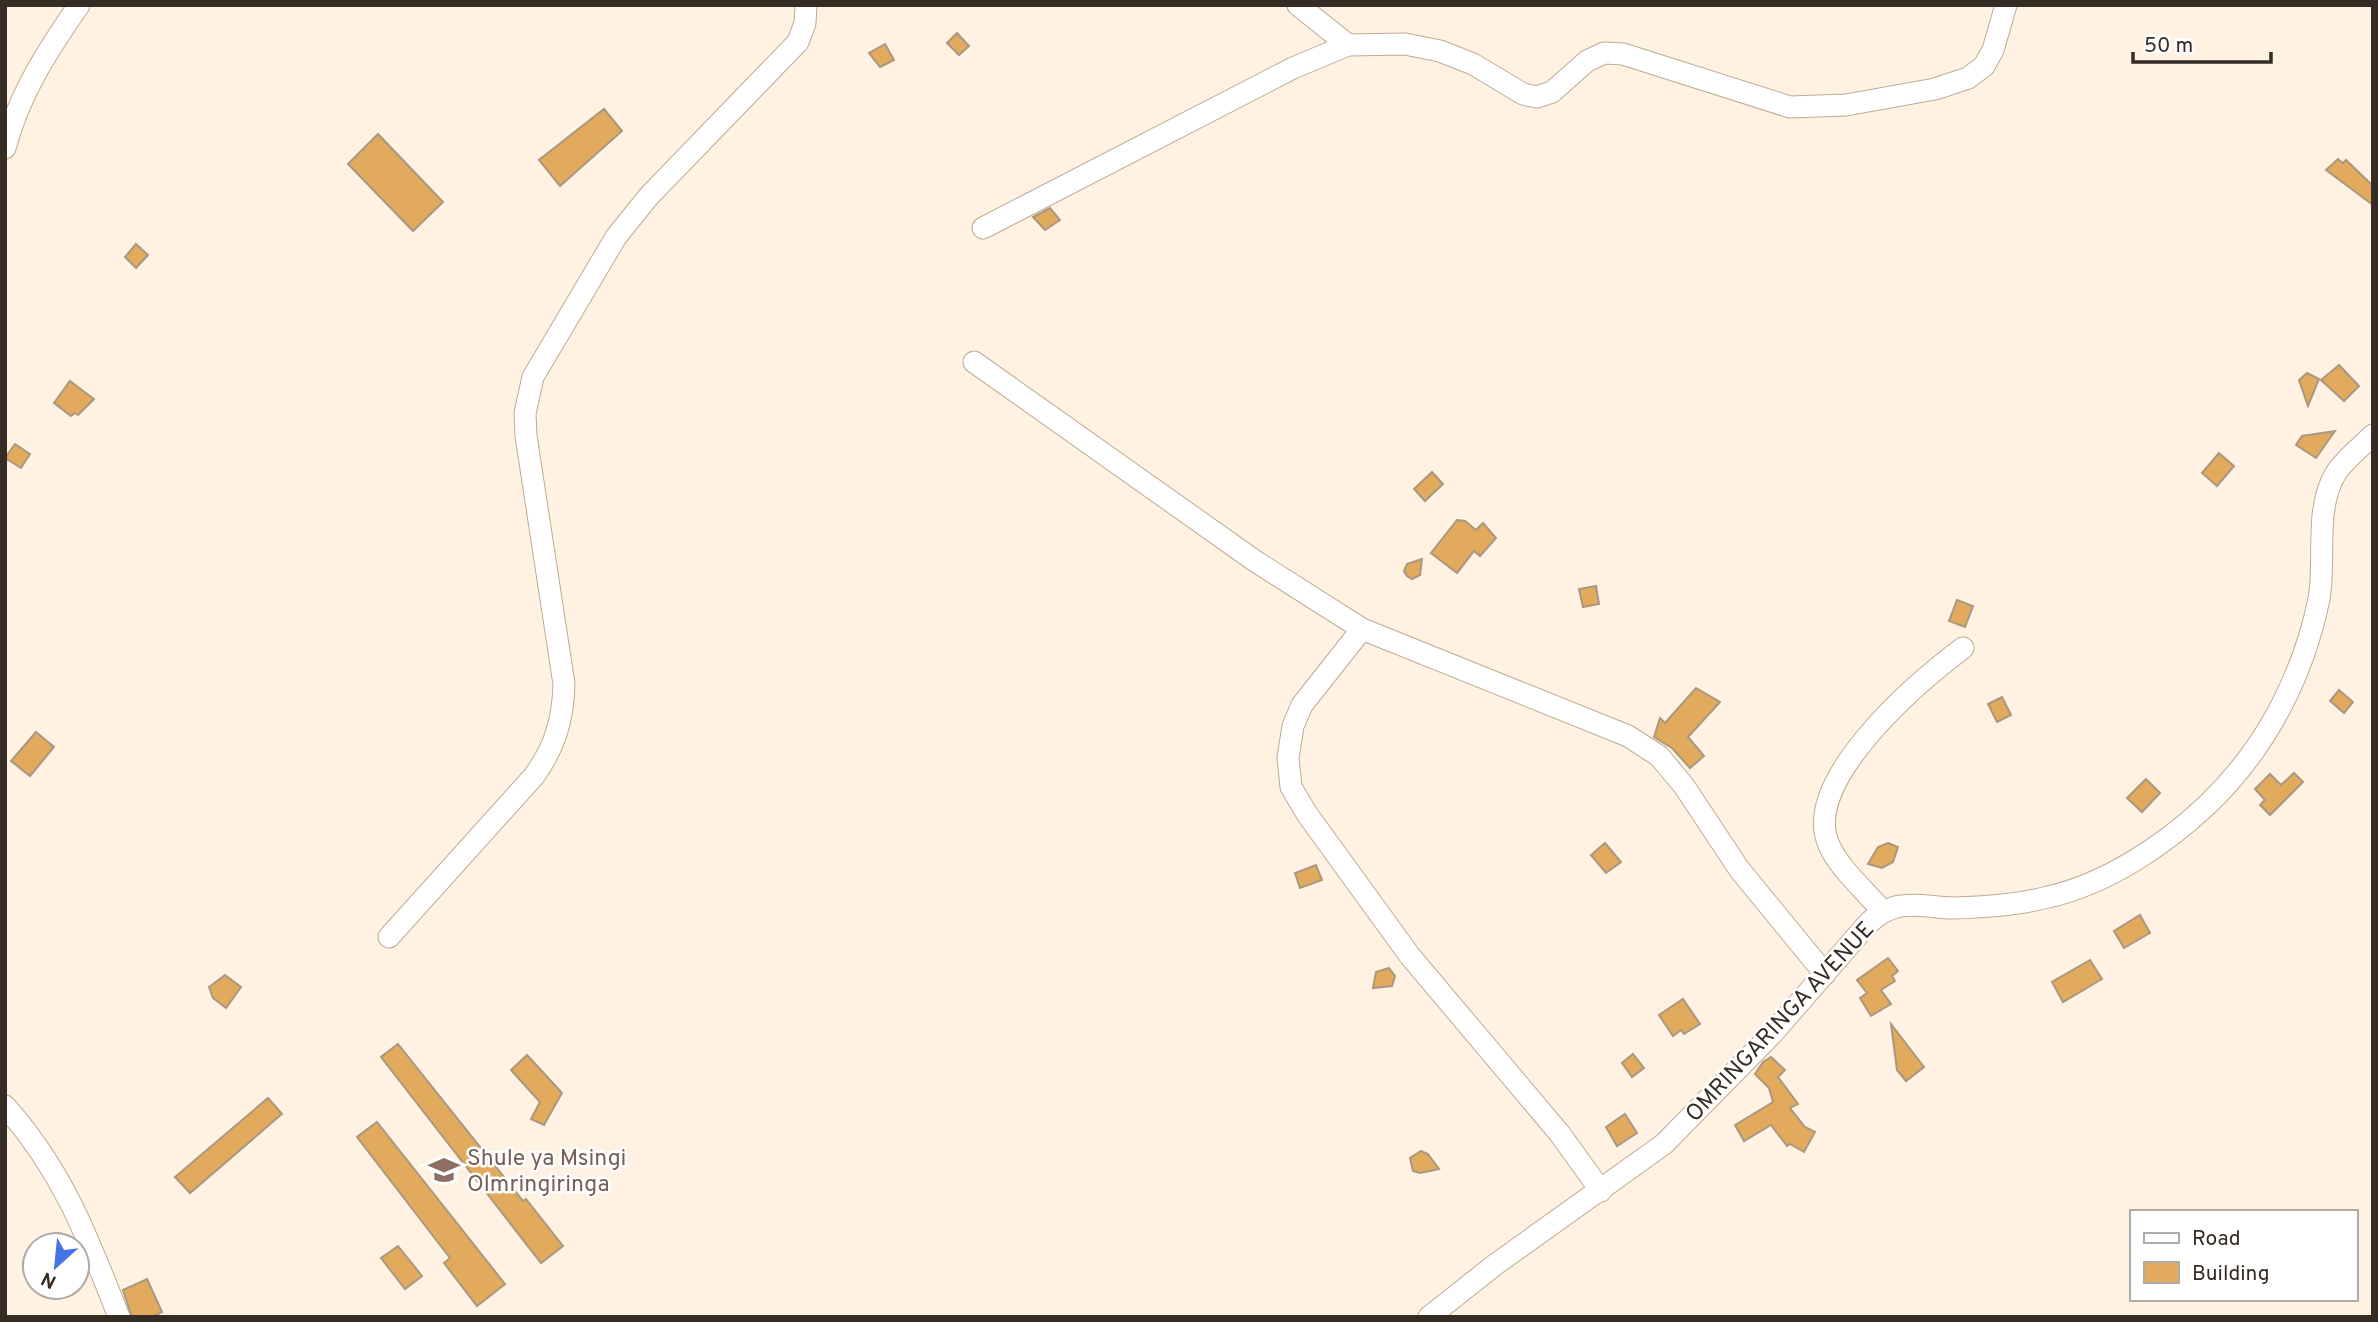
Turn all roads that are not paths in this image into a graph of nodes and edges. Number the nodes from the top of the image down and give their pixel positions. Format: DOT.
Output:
graph roads {
  1 [pos="79,5"];
  2 [pos="806,5"];
  3 [pos="1298,5"];
  4 [pos="2006,5"];
  5 [pos="1348,45"];
  6 [pos="5,148"];
  7 [pos="983,228"];
  8 [pos="974,362"];
  9 [pos="2373,435"];
  10 [pos="1362,629"];
  11 [pos="1964,648"];
  12 [pos="1883,912"];
  13 [pos="389,937"];
  14 [pos="1825,974"];
  15 [pos="5,1106"];
  16 [pos="1601,1191"];
  17 [pos="119,1317"];
  18 [pos="1429,1317"];
  1 -- 6 [label="street"];
  2 -- 13 [label="street"];
  3 -- 5 [label="street"];
  4 -- 5 [label="street"];
  5 -- 7 [label="street"];
  8 -- 10 [label="street"];
  9 -- 12 [label="street, OMRINGARINGA AVENUE"];
  10 -- 14 [label="street"];
  10 -- 16 [label="street"];
  11 -- 12 [label="street"];
  12 -- 14 [label="street, OMRINGARINGA AVENUE"];
  14 -- 16 [label="street, OMRINGARINGA AVENUE"];
  15 -- 17 [label="street"];
  16 -- 18 [label="street, OMRINGARINGA AVENUE"];
}
